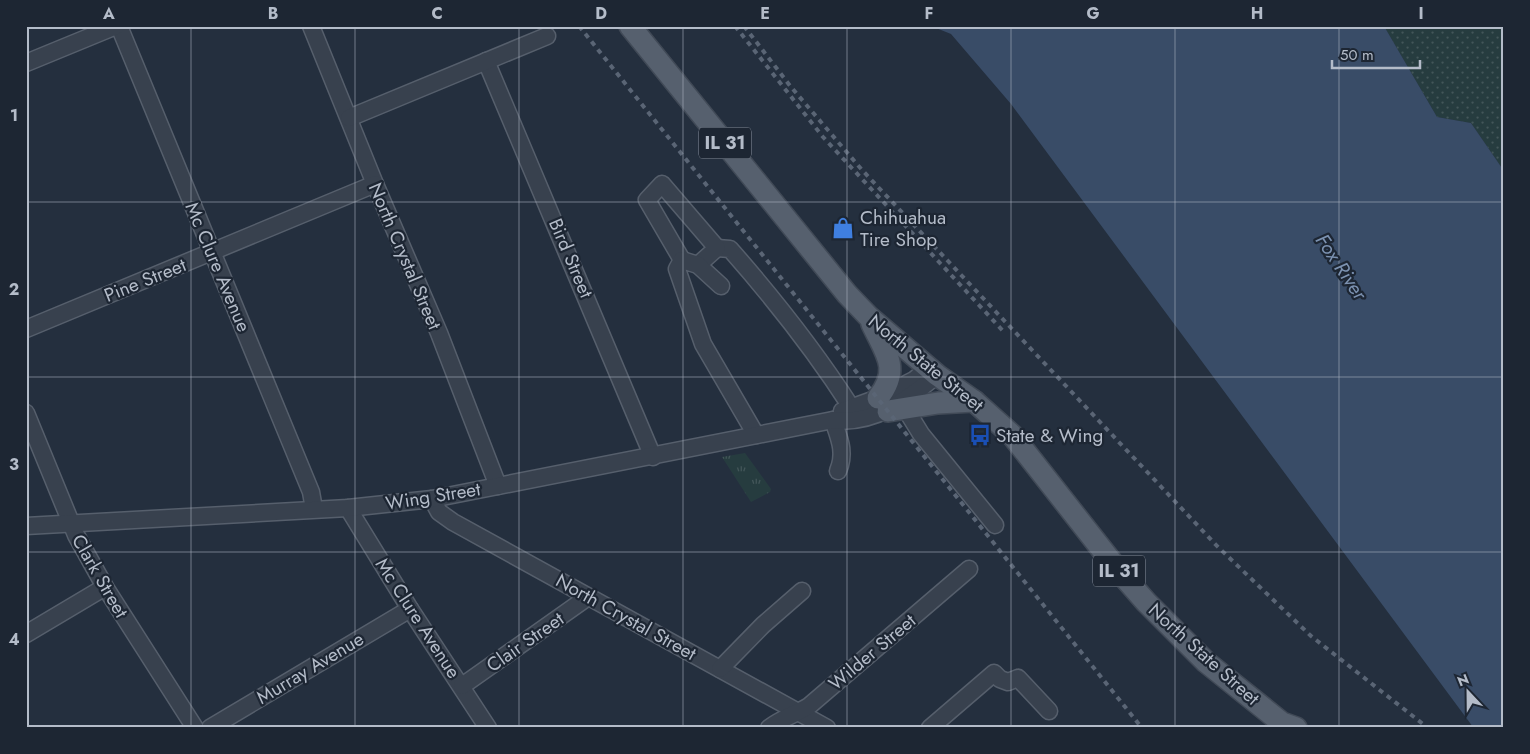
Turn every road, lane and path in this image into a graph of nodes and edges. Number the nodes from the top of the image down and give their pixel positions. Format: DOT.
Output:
graph roads {
  1 [pos="117,26"];
  2 [pos="312,26"];
  3 [pos="630,26"];
  4 [pos="547,36"];
  5 [pos="486,61"];
  6 [pos="26,63"];
  7 [pos="349,118"];
  8 [pos="375,184"];
  9 [pos="717,248"];
  10 [pos="212,252"];
  11 [pos="682,260"];
  12 [pos="698,266"];
  13 [pos="721,286"];
  14 [pos="869,317"];
  15 [pos="26,329"];
  16 [pos="933,371"];
  17 [pos="974,401"];
  18 [pos="890,406"];
  19 [pos="851,407"];
  20 [pos="26,413"];
  21 [pos="833,420"];
  22 [pos="756,435"];
  23 [pos="653,457"];
  24 [pos="838,471"];
  25 [pos="498,486"];
  26 [pos="432,499"];
  27 [pos="348,508"];
  28 [pos="314,509"];
  29 [pos="70,523"];
  30 [pos="995,525"];
  31 [pos="26,526"];
  32 [pos="969,569"];
  33 [pos="105,587"];
  34 [pos="802,591"];
  35 [pos="588,597"];
  36 [pos="410,609"];
  37 [pos="26,634"];
  38 [pos="720,669"];
  39 [pos="462,686"];
  40 [pos="1049,711"];
  41 [pos="798,713"];
  42 [pos="1288,726"];
  43 [pos="195,728"];
  44 [pos="210,728"];
  45 [pos="488,728"];
  46 [pos="769,728"];
  47 [pos="827,728"];
  48 [pos="930,728"];
  1 -- 6 [label="street"];
  1 -- 10 [label="street, Mc Clure Avenue"];
  2 -- 7 [label="street, North Crystal Street"];
  3 -- 14 [label="main road, North State Street / IL 31"];
  4 -- 5 [label="street"];
  5 -- 7 [label="street"];
  5 -- 23 [label="street, Bird Street"];
  7 -- 8 [label="street, North Crystal Street"];
  8 -- 10 [label="street, Pine Street"];
  8 -- 25 [label="street, North Crystal Street"];
  9 -- 11 [label="street"];
  9 -- 12 [label="street"];
  9 -- 19 [label="street"];
  10 -- 15 [label="street, Pine Street"];
  10 -- 28 [label="street, Mc Clure Avenue"];
  11 -- 12 [label="street"];
  11 -- 22 [label="street"];
  12 -- 13 [label="street"];
  14 -- 16 [label="main road, North State Street / IL 31"];
  14 -- 18 [label="main road"];
  16 -- 17 [label="main road, North State Street / IL 31"];
  16 -- 18 [label="street, Wing Street"];
  17 -- 18 [label="main road"];
  17 -- 42 [label="main road, North State Street / IL 31"];
  18 -- 19 [label="street, Wing Street"];
  18 -- 21 [label="street, Wing Street"];
  18 -- 30 [label="street"];
  19 -- 21 [label="street, Wing Street"];
  20 -- 29 [label="street, Clark Street"];
  21 -- 22 [label="street, Wing Street"];
  21 -- 24 [label="street"];
  22 -- 23 [label="street, Wing Street"];
  23 -- 25 [label="street, Wing Street"];
  25 -- 26 [label="street, Wing Street"];
  26 -- 27 [label="street, Wing Street"];
  26 -- 35 [label="street, North Crystal Street"];
  27 -- 28 [label="street, Wing Street"];
  27 -- 36 [label="street, Mc Clure Avenue"];
  28 -- 29 [label="street, Wing Street"];
  29 -- 31 [label="street, Wing Street"];
  29 -- 33 [label="street, Clark Street"];
  32 -- 41 [label="street, Wilder Street"];
  33 -- 37 [label="street"];
  33 -- 43 [label="street, Clark Street"];
  34 -- 38 [label="street"];
  35 -- 38 [label="street, North Crystal Street"];
  35 -- 39 [label="street, Clair Street"];
  36 -- 39 [label="street, Mc Clure Avenue"];
  36 -- 44 [label="street, Murray Avenue"];
  38 -- 41 [label="street, North Crystal Street"];
  39 -- 45 [label="street, Mc Clure Avenue"];
  40 -- 48 [label="street"];
  41 -- 46 [label="street, Wilder Street"];
  41 -- 47 [label="street, North Crystal Street"];
}
